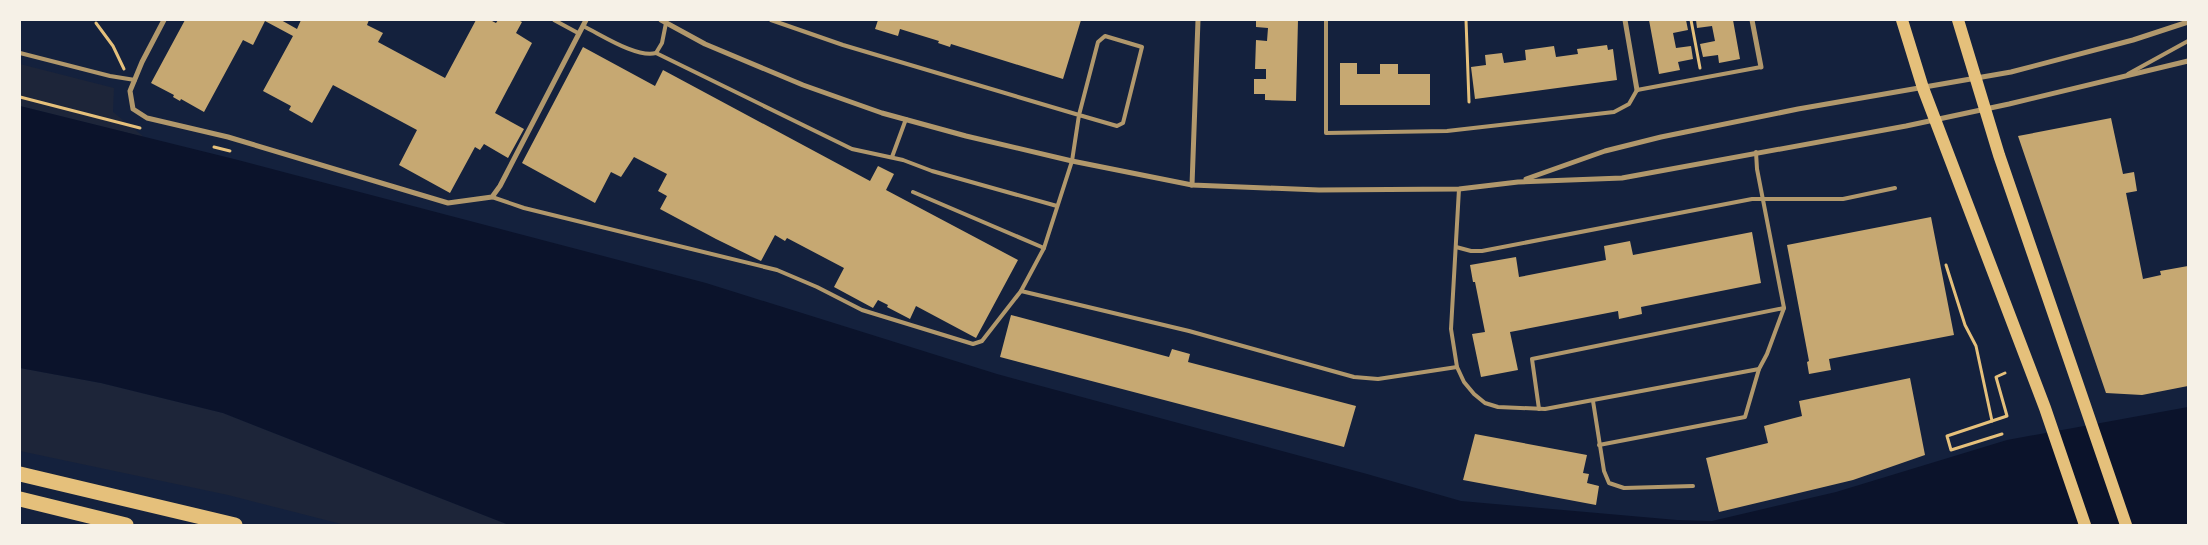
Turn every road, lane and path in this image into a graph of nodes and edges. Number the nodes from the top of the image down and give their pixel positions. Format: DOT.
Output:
graph roads {
  1 [pos="164,20"];
  2 [pos="554,20"];
  3 [pos="586,20"];
  4 [pos="771,20"];
  5 [pos="1198,20"];
  6 [pos="1326,20"];
  7 [pos="1466,20"];
  8 [pos="1625,20"];
  9 [pos="1691,20"];
  10 [pos="1752,20"];
  11 [pos="1902,20"];
  12 [pos="1958,20"];
  13 [pos="663,21"];
  14 [pos="2188,22"];
  15 [pos="96,23"];
  16 [pos="583,26"];
  17 [pos="578,33"];
  18 [pos="2188,42"];
  19 [pos="20,53"];
  20 [pos="656,53"];
  21 [pos="2188,61"];
  22 [pos="1761,67"];
  23 [pos="2124,77"];
  24 [pos="127,78"];
  25 [pos="1702,78"];
  26 [pos="1974,79"];
  27 [pos="135,80"];
  28 [pos="1924,88"];
  29 [pos="1637,90"];
  30 [pos="1470,102"];
  31 [pos="1984,110"];
  32 [pos="1079,114"];
  33 [pos="906,120"];
  34 [pos="1935,120"];
  35 [pos="1756,152"];
  36 [pos="892,157"];
  37 [pos="1072,161"];
  38 [pos="1518,182"];
  39 [pos="1192,185"];
  40 [pos="1895,188"];
  41 [pos="1459,189"];
  42 [pos="913,192"];
  43 [pos="492,197"];
  44 [pos="1763,199"];
  45 [pos="1058,206"];
  46 [pos="1456,247"];
  47 [pos="1044,248"];
  48 [pos="1946,265"];
  49 [pos="1021,291"];
  50 [pos="1784,308"];
  51 [pos="1457,367"];
  52 [pos="1758,369"];
  53 [pos="2005,373"];
  54 [pos="1593,401"];
  55 [pos="1539,409"];
  56 [pos="1992,421"];
  57 [pos="2002,434"];
  58 [pos="1600,444"];
  59 [pos="20,474"];
  60 [pos="1693,486"];
  61 [pos="20,499"];
  62 [pos="126,525"];
  63 [pos="235,525"];
  64 [pos="2085,525"];
  65 [pos="2126,525"];
  1 -- 27 [label="street"];
  2 -- 17 [label="lane"];
  3 -- 16 [label="street"];
  4 -- 32 [label="lane"];
  5 -- 39 [label="street"];
  6 -- 29 [label="lane"];
  7 -- 30 [label="path"];
  8 -- 29 [label="street"];
  9 -- 25 [label="path"];
  10 -- 22 [label="street"];
  11 -- 28 [label="main road"];
  12 -- 26 [label="main road"];
  13 -- 20 [label="lane"];
  13 -- 33 [label="street"];
  14 -- 26 [label="street"];
  15 -- 24 [label="path"];
  16 -- 17 [label="street"];
  16 -- 20 [label="lane"];
  17 -- 43 [label="street"];
  18 -- 23 [label="lane"];
  19 -- 24 [label="lane"];
  20 -- 36 [label="lane"];
  21 -- 23 [label="street"];
  22 -- 25 [label="lane"];
  23 -- 31 [label="street"];
  24 -- 27 [label="lane"];
  25 -- 29 [label="lane"];
  26 -- 28 [label="street"];
  26 -- 31 [label="main road"];
  27 -- 43 [label="street"];
  28 -- 34 [label="main road"];
  28 -- 38 [label="street"];
  31 -- 34 [label="street"];
  31 -- 65 [label="main road"];
  32 -- 32 [label="lane"];
  32 -- 37 [label="lane"];
  33 -- 36 [label="lane"];
  33 -- 37 [label="street"];
  34 -- 35 [label="street"];
  34 -- 64 [label="main road"];
  35 -- 38 [label="street"];
  35 -- 44 [label="lane"];
  36 -- 45 [label="lane"];
  37 -- 39 [label="street"];
  37 -- 45 [label="lane"];
  38 -- 41 [label="street"];
  39 -- 41 [label="street"];
  40 -- 44 [label="lane"];
  41 -- 46 [label="lane"];
  42 -- 47 [label="lane"];
  43 -- 49 [label="lane"];
  44 -- 46 [label="lane"];
  44 -- 50 [label="lane"];
  45 -- 47 [label="lane"];
  46 -- 51 [label="lane"];
  47 -- 49 [label="lane"];
  48 -- 56 [label="path"];
  49 -- 51 [label="lane"];
  50 -- 52 [label="lane"];
  50 -- 55 [label="lane"];
  51 -- 55 [label="lane"];
  52 -- 54 [label="lane"];
  52 -- 58 [label="lane"];
  53 -- 56 [label="path"];
  54 -- 55 [label="lane"];
  54 -- 58 [label="lane"];
  56 -- 57 [label="path"];
  58 -- 60 [label="lane"];
  59 -- 63 [label="highway"];
  61 -- 62 [label="highway"];
}
